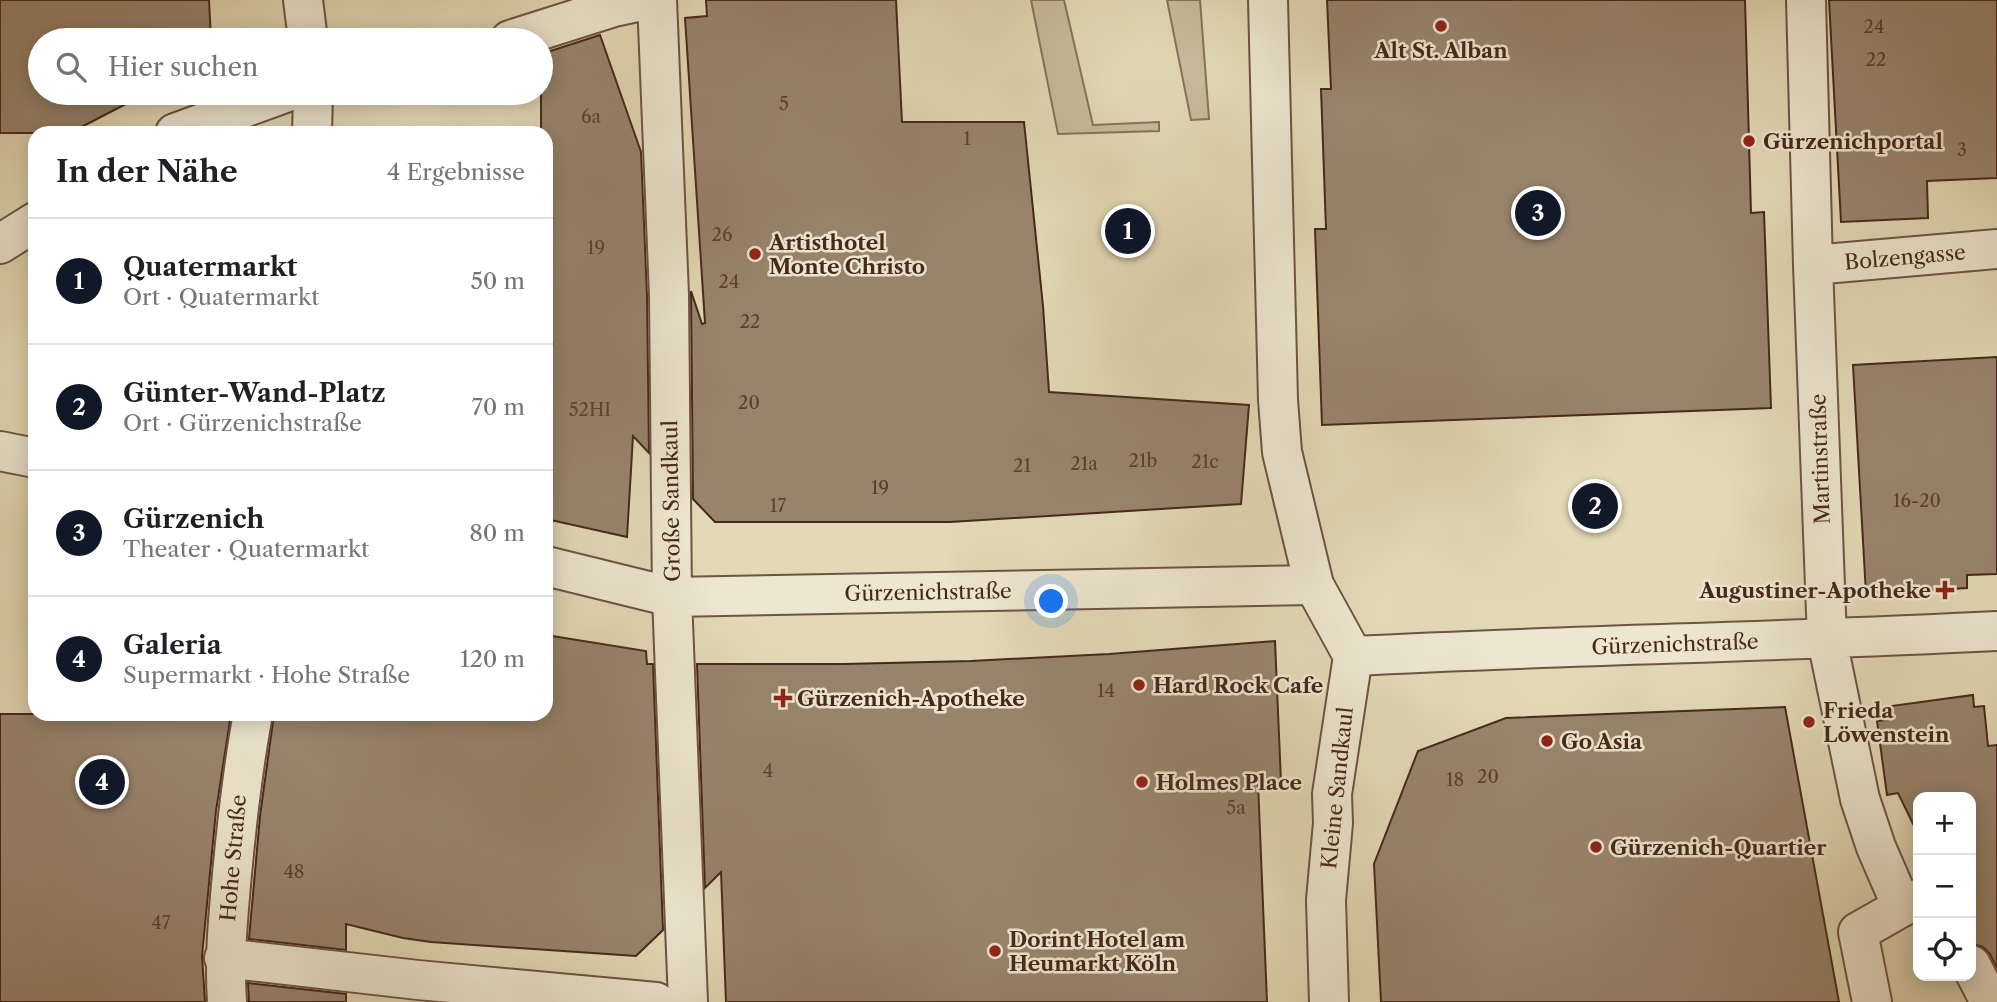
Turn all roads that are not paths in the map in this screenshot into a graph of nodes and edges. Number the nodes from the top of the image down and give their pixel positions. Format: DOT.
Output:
graph roads {
  1 [pos="303,0"];
  2 [pos="648,0"];
  3 [pos="657,0"];
  4 [pos="1268,0"];
  5 [pos="1806,0"];
  6 [pos="306,28"];
  7 [pos="548,28"];
  8 [pos="252,105"];
  9 [pos="313,105"];
  10 [pos="195,126"];
  11 [pos="312,126"];
  12 [pos="28,226"];
  13 [pos="0,243"];
  14 [pos="1997,249"];
  15 [pos="1813,265"];
  16 [pos="0,451"];
  17 [pos="28,457"];
  18 [pos="553,568"];
  19 [pos="1314,585"];
  20 [pos="671,597"];
  21 [pos="1997,631"];
  22 [pos="1826,640"];
  23 [pos="1353,656"];
  24 [pos="252,721"];
  25 [pos="1910,903"];
  26 [pos="225,958"];
  27 [pos="1976,975"];
  28 [pos="227,1002"];
  29 [pos="656,1002"];
  30 [pos="688,1002"];
  31 [pos="1329,1002"];
  32 [pos="1872,1002"];
  33 [pos="1990,1002"];
  1 -- 6 [label="street"];
  2 -- 7 [label="street"];
  3 -- 20 [label="street, Große Sandkaul"];
  4 -- 19 [label="street"];
  5 -- 15 [label="street, Martinstraße"];
  8 -- 10 [label="street"];
  9 -- 11 [label="street"];
  12 -- 13 [label="street"];
  14 -- 15 [label="street, Bolzengasse"];
  15 -- 22 [label="street, Martinstraße"];
  16 -- 17 [label="street"];
  18 -- 20 [label="street, Gürzenichstraße"];
  19 -- 20 [label="street, Gürzenichstraße"];
  19 -- 23 [label="street"];
  20 -- 30 [label="street, Große Sandkaul"];
  21 -- 22 [label="street, Gürzenichstraße"];
  22 -- 23 [label="street, Gürzenichstraße"];
  22 -- 25 [label="street, Martinstraße"];
  23 -- 31 [label="street, Kleine Sandkaul"];
  24 -- 26 [label="street, Hohe Straße"];
  25 -- 32 [label="street, Martinstraße"];
  26 -- 28 [label="street, Hohe Straße"];
  26 -- 29 [label="street"];
  27 -- 33 [label="street"];
}
